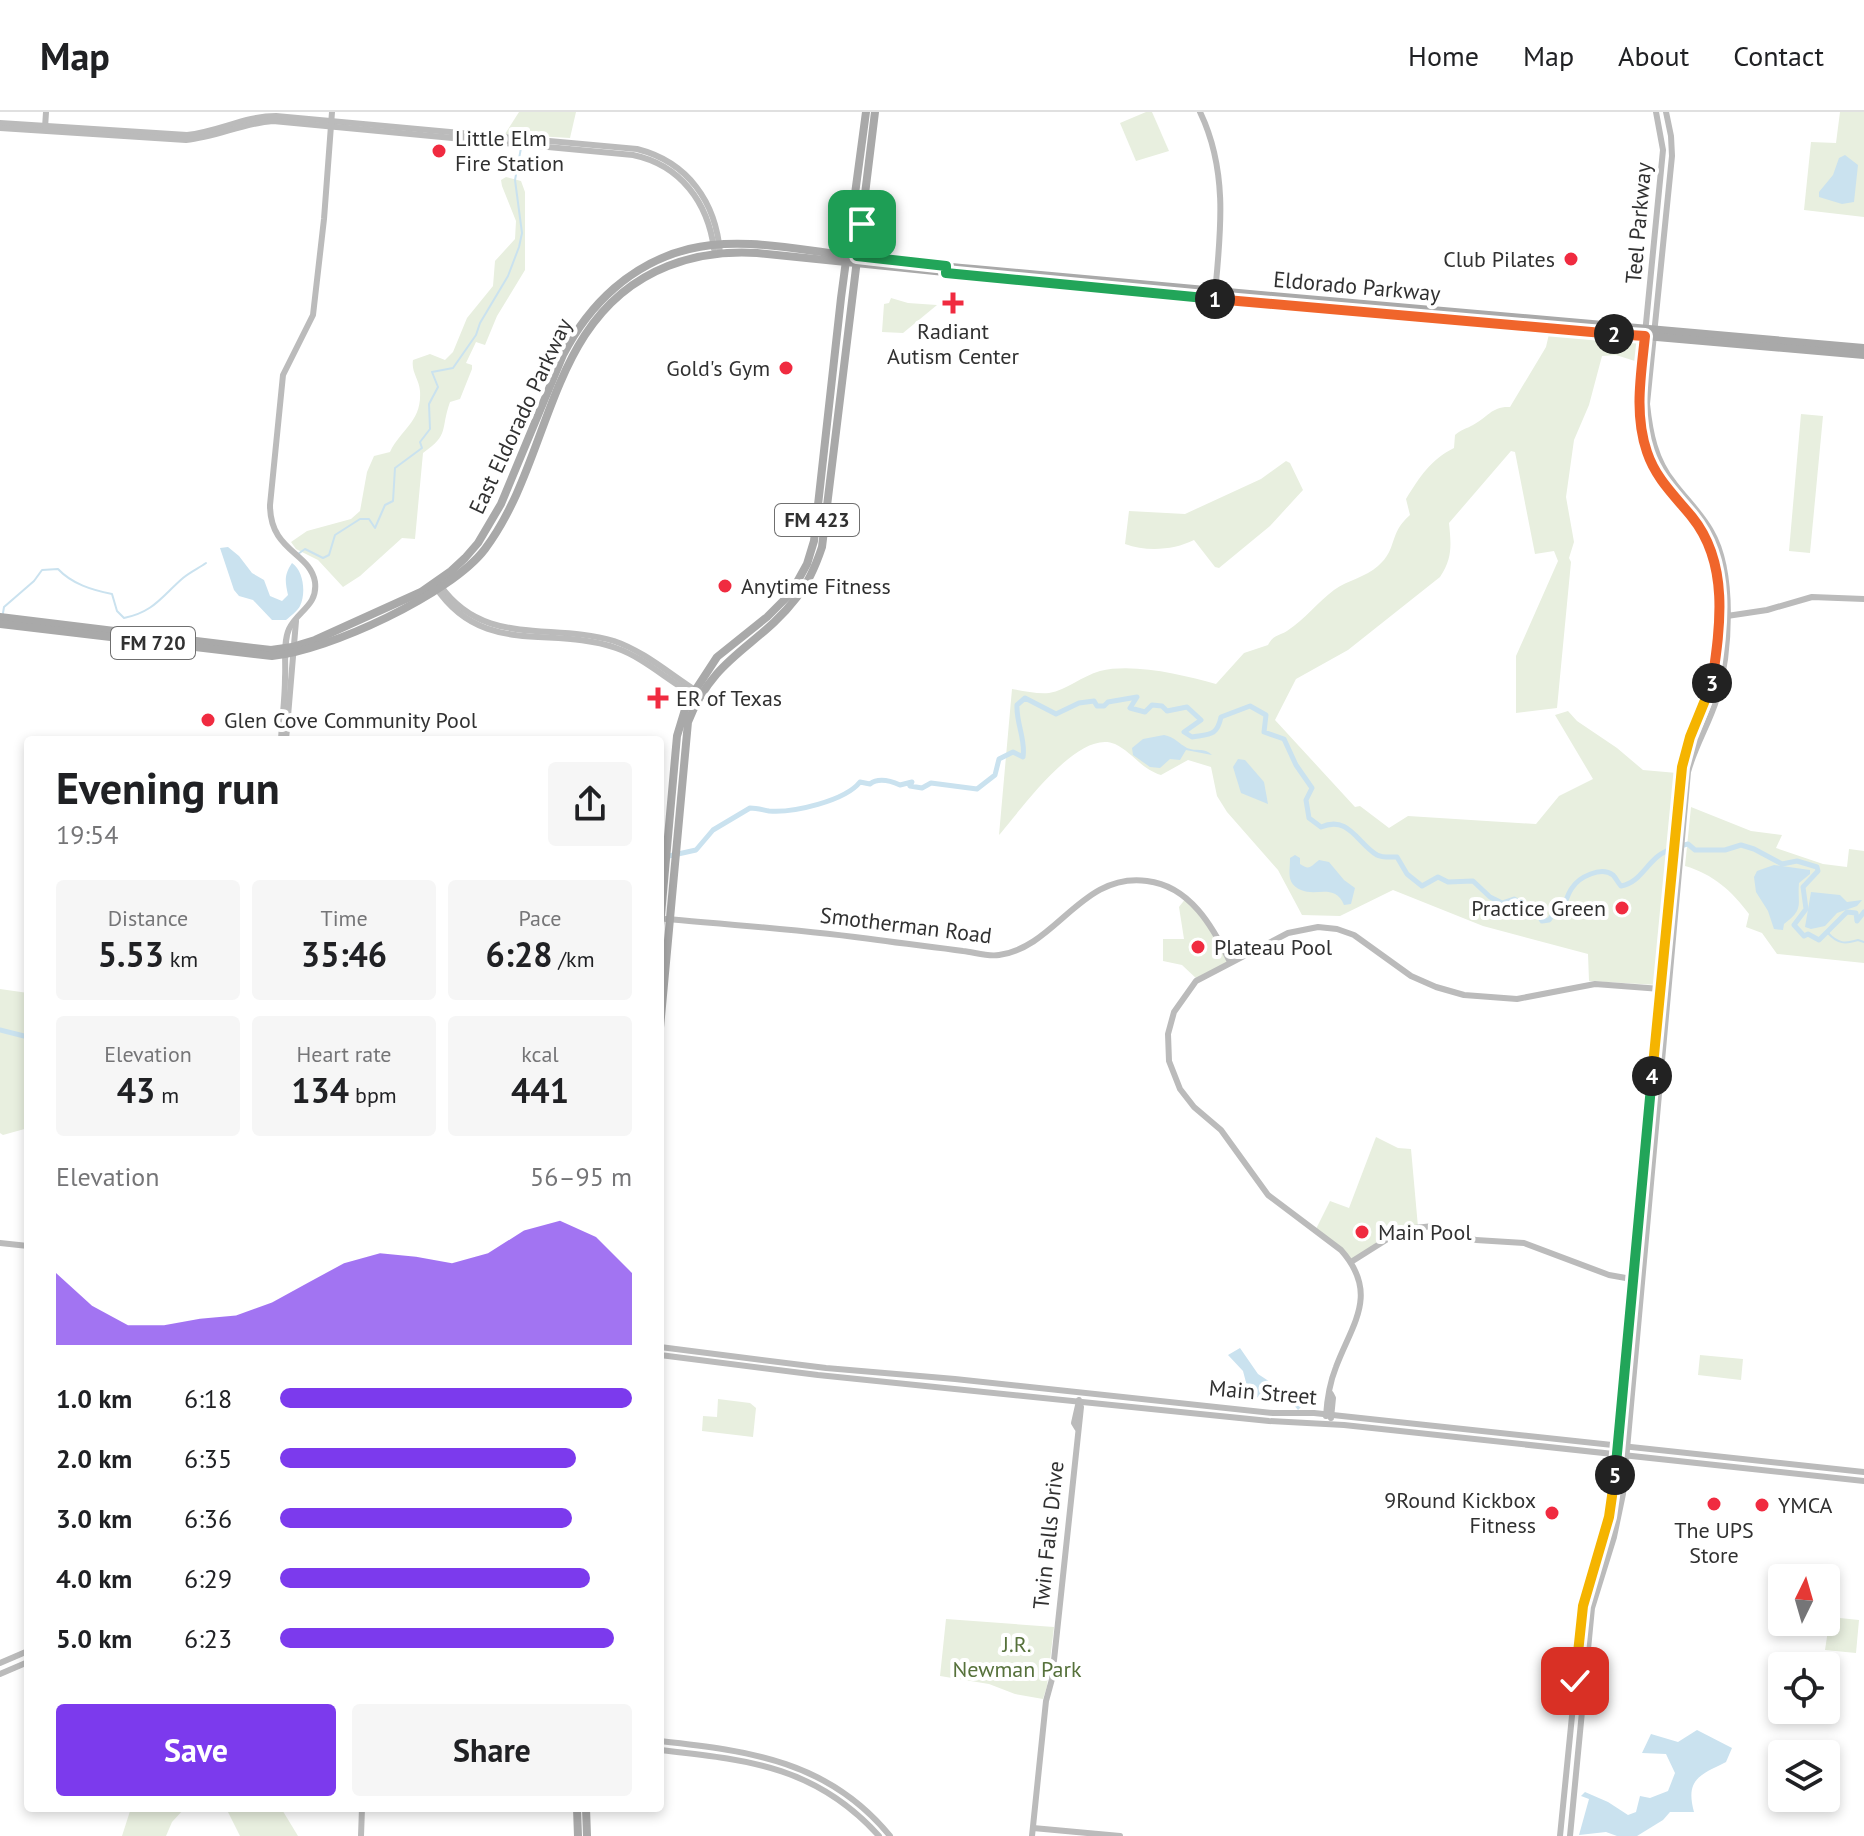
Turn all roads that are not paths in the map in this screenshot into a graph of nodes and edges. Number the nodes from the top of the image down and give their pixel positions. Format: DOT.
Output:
graph roads {
  1 [pos="46,112"];
  2 [pos="332,112"];
  3 [pos="866,112"];
  4 [pos="875,112"];
  5 [pos="1200,112"];
  6 [pos="1656,112"];
  7 [pos="1666,112"];
  8 [pos="330,124"];
  9 [pos="0,126"];
  10 [pos="45,128"];
  11 [pos="867,148"];
  12 [pos="717,249"];
  13 [pos="852,259"];
  14 [pos="1652,265"];
  15 [pos="1661,267"];
  16 [pos="1215,295"];
  17 [pos="1649,333"];
  18 [pos="1864,348"];
  19 [pos="1864,355"];
  20 [pos="1644,396"];
  21 [pos="1653,441"];
  22 [pos="1644,444"];
  23 [pos="1680,497"];
  24 [pos="438,586"];
  25 [pos="1864,599"];
  26 [pos="1719,613"];
  27 [pos="1727,614"];
  28 [pos="0,617"];
  29 [pos="16,622"];
  30 [pos="0,624"];
  31 [pos="289,651"];
  32 [pos="696,694"];
  33 [pos="284,736"];
  34 [pos="1682,806"];
  35 [pos="1677,859"];
  36 [pos="666,918"];
  37 [pos="664,955"];
  38 [pos="1230,962"];
  39 [pos="1661,989"];
  40 [pos="0,1243"];
  41 [pos="24,1246"];
  42 [pos="1351,1262"];
  43 [pos="1633,1279"];
  44 [pos="1642,1281"];
  45 [pos="1632,1342"];
  46 [pos="664,1348"];
  47 [pos="664,1355"];
  48 [pos="792,1368"];
  49 [pos="1080,1396"];
  50 [pos="1328,1419"];
  51 [pos="1494,1433"];
  52 [pos="1550,1439"];
  53 [pos="1493,1442"];
  54 [pos="1622,1446"];
  55 [pos="1549,1448"];
  56 [pos="1685,1453"];
  57 [pos="1617,1455"];
  58 [pos="1625,1456"];
  59 [pos="1684,1462"];
  60 [pos="1864,1472"];
  61 [pos="1864,1481"];
  62 [pos="1610,1511"];
  63 [pos="1620,1513"];
  64 [pos="1599,1555"];
  65 [pos="1608,1557"];
  66 [pos="24,1653"];
  67 [pos="0,1663"];
  68 [pos="24,1664"];
  69 [pos="0,1674"];
  70 [pos="1575,1681"];
  71 [pos="1585,1682"];
  72 [pos="664,1741"];
  73 [pos="672,1742"];
  74 [pos="664,1751"];
  75 [pos="671,1752"];
  76 [pos="1566,1780"];
  77 [pos="1575,1781"];
  78 [pos="362,1812"];
  79 [pos="1032,1832"];
  80 [pos="361,1836"];
  81 [pos="879,1836"];
  82 [pos="890,1836"];
  83 [pos="1120,1836"];
  84 [pos="1560,1836"];
  85 [pos="1570,1836"];
  1 -- 10 [label="main road"];
  2 -- 8 [label="main road"];
  3 -- 11 [label="main road, FM 423"];
  4 -- 11 [label="main road, FM 423"];
  5 -- 16 [label="main road"];
  6 -- 14 [label="main road, Teel Parkway"];
  7 -- 15 [label="main road, Teel Parkway"];
  8 -- 10 [label="main road"];
  8 -- 12 [label="main road"];
  8 -- 31 [label="main road"];
  9 -- 10 [label="main road"];
  11 -- 13 [label="main road, FM 423"];
  12 -- 13 [label="main road, East Eldorado Parkway"];
  12 -- 24 [label="main road, East Eldorado Parkway / FM 720"];
  13 -- 16 [label="main road, Eldorado Parkway"];
  13 -- 32 [label="main road, FM 423"];
  14 -- 15 [label="main road"];
  14 -- 17 [label="main road, Teel Parkway"];
  15 -- 17 [label="main road, Teel Parkway"];
  16 -- 17 [label="main road, Eldorado Parkway"];
  17 -- 18 [label="main road, Eldorado Parkway"];
  17 -- 19 [label="main road, Eldorado Parkway"];
  17 -- 20 [label="main road, Teel Parkway"];
  20 -- 21 [label="main road, Teel Parkway"];
  20 -- 22 [label="main road, Teel Parkway"];
  21 -- 22 [label="main road"];
  21 -- 23 [label="main road, Teel Parkway"];
  22 -- 23 [label="main road, Teel Parkway"];
  23 -- 26 [label="main road, Teel Parkway"];
  23 -- 27 [label="main road, Teel Parkway"];
  24 -- 31 [label="main road, East Eldorado Parkway / FM 720"];
  24 -- 32 [label="main road"];
  25 -- 27 [label="main road"];
  26 -- 27 [label="main road"];
  26 -- 34 [label="main road, Teel Parkway"];
  27 -- 34 [label="main road, Teel Parkway"];
  28 -- 29 [label="main road, East Eldorado Parkway / FM 720"];
  29 -- 30 [label="main road, East Eldorado Parkway / FM 720"];
  29 -- 31 [label="main road, East Eldorado Parkway / FM 720"];
  31 -- 33 [label="main road"];
  32 -- 36 [label="main road, FM 423"];
  34 -- 35 [label="main road, Teel Parkway"];
  35 -- 39 [label="main road, Teel Parkway"];
  35 -- 44 [label="main road, Teel Parkway"];
  36 -- 37 [label="main road, FM 423"];
  36 -- 38 [label="main road, Smotherman Road"];
  38 -- 39 [label="main road"];
  38 -- 42 [label="main road"];
  39 -- 43 [label="main road, Teel Parkway"];
  40 -- 41 [label="main road"];
  42 -- 43 [label="main road"];
  42 -- 50 [label="main road"];
  43 -- 44 [label="main road"];
  43 -- 45 [label="main road, Teel Parkway"];
  44 -- 45 [label="main road, Teel Parkway"];
  45 -- 54 [label="main road, Teel Parkway"];
  46 -- 48 [label="main road, Main Street"];
  47 -- 48 [label="main road, Main Street"];
  48 -- 49 [label="main road, Main Street"];
  49 -- 50 [label="main road, Main Street"];
  49 -- 79 [label="main road, Twin Falls Drive"];
  50 -- 51 [label="main road, Main Street"];
  50 -- 53 [label="main road, Main Street"];
  51 -- 52 [label="main road, Main Street"];
  51 -- 53 [label="main road"];
  52 -- 54 [label="main road, Main Street"];
  52 -- 55 [label="main road"];
  53 -- 55 [label="main road, Main Street"];
  54 -- 56 [label="main road, Main Street"];
  54 -- 57 [label="main road, Teel Parkway"];
  54 -- 58 [label="main road, Teel Parkway"];
  55 -- 57 [label="main road, Main Street"];
  56 -- 59 [label="main road"];
  56 -- 60 [label="main road, Main Street"];
  57 -- 58 [label="main road, Main Street"];
  57 -- 62 [label="main road, Teel Parkway"];
  58 -- 59 [label="main road, Main Street"];
  58 -- 63 [label="main road, Teel Parkway"];
  59 -- 61 [label="main road, Main Street"];
  62 -- 63 [label="main road"];
  62 -- 64 [label="main road, Teel Parkway"];
  63 -- 65 [label="main road, Teel Parkway"];
  64 -- 65 [label="main road"];
  64 -- 70 [label="main road, Teel Parkway"];
  65 -- 71 [label="main road, Teel Parkway"];
  66 -- 67 [label="main road"];
  68 -- 69 [label="main road"];
  70 -- 71 [label="main road"];
  70 -- 76 [label="main road, Teel Parkway"];
  71 -- 77 [label="main road, Teel Parkway"];
  72 -- 73 [label="main road"];
  73 -- 75 [label="main road"];
  73 -- 82 [label="main road"];
  74 -- 75 [label="main road"];
  75 -- 81 [label="main road"];
  76 -- 77 [label="main road"];
  76 -- 84 [label="main road, Teel Parkway"];
  77 -- 85 [label="main road, Teel Parkway"];
  78 -- 80 [label="main road"];
  79 -- 83 [label="main road"];
}
